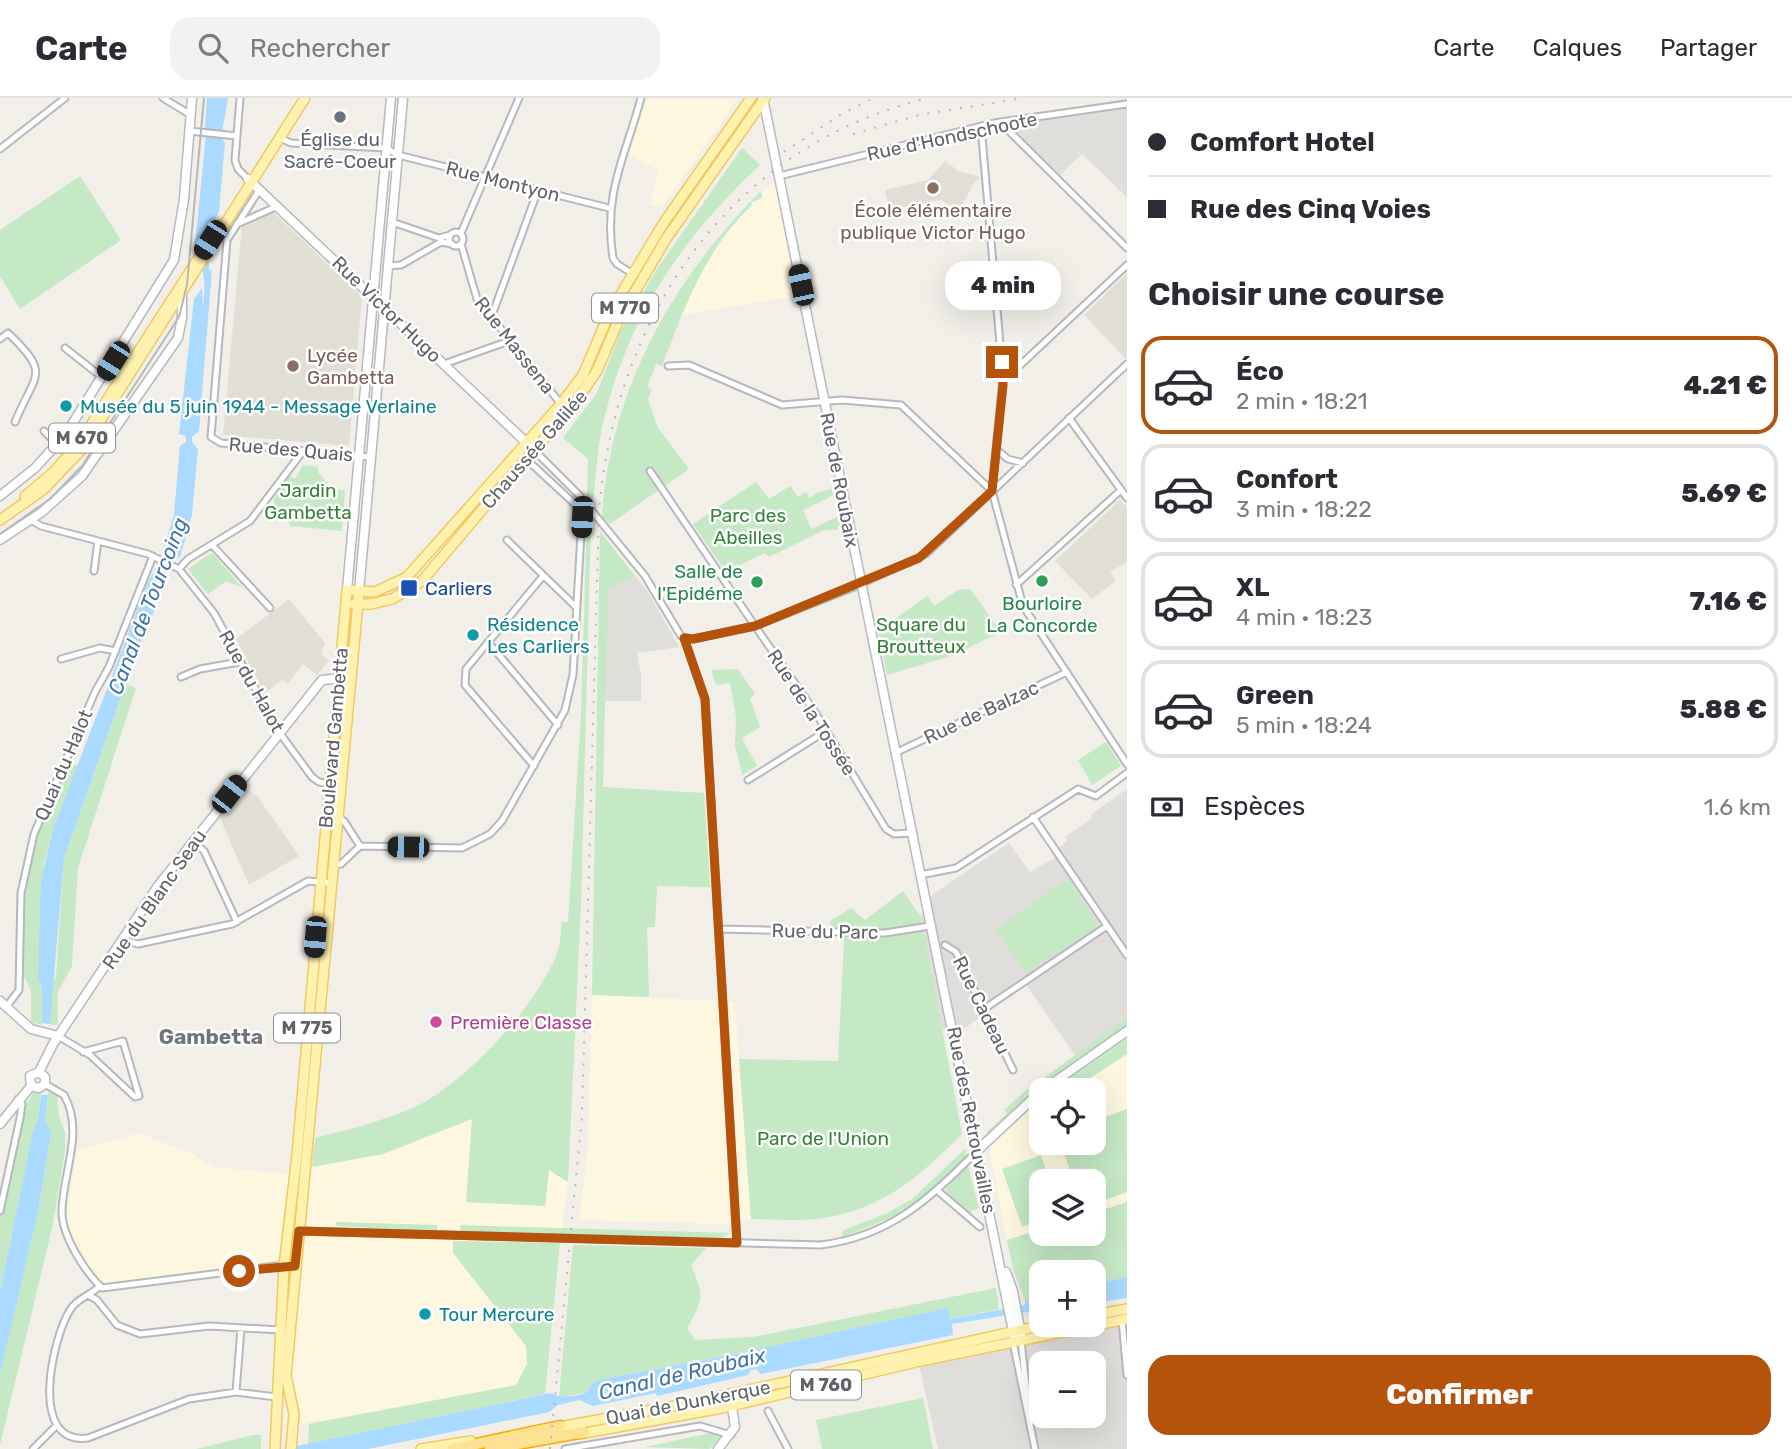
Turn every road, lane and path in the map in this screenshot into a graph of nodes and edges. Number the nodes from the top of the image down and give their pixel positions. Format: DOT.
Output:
graph roads {
  1 [pos="65,98"];
  2 [pos="163,98"];
  3 [pos="192,98"];
  4 [pos="240,98"];
  5 [pos="298,98"];
  6 [pos="305,98"];
  7 [pos="391,98"];
  8 [pos="403,98"];
  9 [pos="519,98"];
  10 [pos="641,98"];
  11 [pos="751,98"];
  12 [pos="764,99"];
  13 [pos="1127,104"];
  14 [pos="191,115"];
  15 [pos="1000,122"];
  16 [pos="981,126"];
  17 [pos="189,131"];
  18 [pos="237,136"];
  19 [pos="280,138"];
  20 [pos="387,148"];
  21 [pos="0,149"];
  22 [pos="398,156"];
  23 [pos="485,176"];
  24 [pos="779,176"];
  25 [pos="253,183"];
  26 [pos="538,190"];
  27 [pos="278,206"];
  28 [pos="609,208"];
  29 [pos="391,222"];
  30 [pos="237,224"];
  31 [pos="424,232"];
  32 [pos="461,233"];
  33 [pos="450,235"];
  34 [pos="452,244"];
  35 [pos="461,244"];
  36 [pos="1127,248"];
  37 [pos="424,251"];
  38 [pos="1127,265"];
  39 [pos="387,266"];
  40 [pos="632,274"];
  41 [pos="182,296"];
  42 [pos="373,296"];
  43 [pos="153,297"];
  44 [pos="171,306"];
  45 [pos="384,306"];
  46 [pos="182,318"];
  47 [pos="491,318"];
  48 [pos="0,339"];
  49 [pos="509,341"];
  50 [pos="65,348"];
  51 [pos="444,364"];
  52 [pos="1127,365"];
  53 [pos="668,366"];
  54 [pos="1003,374"];
  55 [pos="103,378"];
  56 [pos="824,403"];
  57 [pos="561,404"];
  58 [pos="1069,418"];
  59 [pos="15,422"];
  60 [pos="44,431"];
  61 [pos="525,442"];
  62 [pos="58,445"];
  63 [pos="534,450"];
  64 [pos="997,450"];
  65 [pos="303,451"];
  66 [pos="359,456"];
  67 [pos="371,457"];
  68 [pos="525,458"];
  69 [pos="1023,463"];
  70 [pos="649,471"];
  71 [pos="1121,490"];
  72 [pos="992,491"];
  73 [pos="0,496"];
  74 [pos="1127,498"];
  75 [pos="0,513"];
  76 [pos="0,520"];
  77 [pos="31,520"];
  78 [pos="0,540"];
  79 [pos="507,540"];
  80 [pos="98,541"];
  81 [pos="214,546"];
  82 [pos="153,556"];
  83 [pos="179,569"];
  84 [pos="94,571"];
  85 [pos="543,576"];
  86 [pos="861,584"];
  87 [pos="1016,585"];
  88 [pos="347,590"];
  89 [pos="359,592"];
  90 [pos="346,603"];
  91 [pos="358,604"];
  92 [pos="270,608"];
  93 [pos="577,608"];
  94 [pos="755,626"];
  95 [pos="684,638"];
  96 [pos="488,642"];
  97 [pos="116,651"];
  98 [pos="61,659"];
  99 [pos="239,662"];
  100 [pos="1067,672"];
  101 [pos="181,677"];
  102 [pos="351,677"];
  103 [pos="339,679"];
  104 [pos="558,725"];
  105 [pos="827,731"];
  106 [pos="279,732"];
  107 [pos="895,753"];
  108 [pos="1127,764"];
  109 [pos="534,766"];
  110 [pos="1127,773"];
  111 [pos="748,780"];
  112 [pos="329,784"];
  113 [pos="341,786"];
  114 [pos="338,817"];
  115 [pos="1033,817"];
  116 [pos="911,833"];
  117 [pos="193,841"];
  118 [pos="360,846"];
  119 [pos="334,865"];
  120 [pos="920,875"];
  121 [pos="320,881"];
  122 [pos="332,883"];
  123 [pos="237,922"];
  124 [pos="930,926"];
  125 [pos="1107,926"];
  126 [pos="719,929"];
  127 [pos="124,940"];
  128 [pos="945,945"];
  129 [pos="1127,955"];
  130 [pos="945,985"];
  131 [pos="4,1004"];
  132 [pos="984,1009"];
  133 [pos="1127,1031"];
  134 [pos="58,1036"];
  135 [pos="83,1052"];
  136 [pos="1013,1070"];
  137 [pos="39,1072"];
  138 [pos="133,1074"];
  139 [pos="1061,1078"];
  140 [pos="117,1080"];
  141 [pos="44,1084"];
  142 [pos="31,1086"];
  143 [pos="18,1099"];
  144 [pos="1029,1103"];
  145 [pos="0,1124"];
  146 [pos="978,1150"];
  147 [pos="938,1191"];
  148 [pos="0,1211"];
  149 [pos="980,1227"];
  150 [pos="287,1231"];
  151 [pos="299,1231"];
  152 [pos="737,1243"];
  153 [pos="284,1266"];
  154 [pos="295,1266"];
  155 [pos="103,1288"];
  156 [pos="88,1295"];
  157 [pos="104,1309"];
  158 [pos="1127,1309"];
  159 [pos="1106,1313"];
  160 [pos="1124,1320"];
  161 [pos="1017,1326"];
  162 [pos="1029,1326"];
  163 [pos="241,1328"];
  164 [pos="280,1330"];
  165 [pos="1017,1341"];
  166 [pos="1127,1375"];
  167 [pos="236,1392"];
  168 [pos="730,1394"];
  169 [pos="276,1397"];
  170 [pos="732,1405"];
  171 [pos="768,1411"];
  172 [pos="57,1425"];
  173 [pos="560,1426"];
  174 [pos="293,1429"];
  175 [pos="584,1433"];
  176 [pos="731,1436"];
  177 [pos="273,1441"];
  178 [pos="291,1445"];
  179 [pos="787,1447"];
  180 [pos="33,1449"];
  181 [pos="421,1449"];
  182 [pos="453,1449"];
  183 [pos="490,1449"];
  184 [pos="508,1449"];
  185 [pos="565,1449"];
  186 [pos="718,1449"];
  187 [pos="1035,1449"];
  1 -- 21 [label="street"];
  2 -- 14 [label="street"];
  3 -- 14 [label="street"];
  4 -- 18 [label="street"];
  5 -- 25 [label="main road, M 670"];
  6 -- 19 [label="main road, M 670"];
  7 -- 20 [label="street, Boulevard Gambetta / M 775"];
  8 -- 22 [label="street, Boulevard Gambetta / M 775"];
  9 -- 23 [label="street"];
  10 -- 28 [label="street"];
  11 -- 40 [label="main road, Chaussée Galilée / M 770"];
  12 -- 24 [label="street, Rue de Roubaix"];
  12 -- 63 [label="main road, Chaussée Galilée / M 770"];
  13 -- 15 [label="street, Rue d'Hondschoote"];
  14 -- 17 [label="street"];
  15 -- 16 [label="street, Rue d'Hondschoote"];
  15 -- 36 [label="street"];
  16 -- 24 [label="street, Rue d'Hondschoote"];
  16 -- 54 [label="street"];
  17 -- 18 [label="street"];
  17 -- 43 [label="street"];
  18 -- 25 [label="street"];
  19 -- 20 [label="street"];
  19 -- 25 [label="main road, M 670"];
  20 -- 22 [label="street"];
  20 -- 42 [label="street, Boulevard Gambetta / M 775"];
  22 -- 23 [label="street, Rue Montyon"];
  22 -- 29 [label="street, Boulevard Gambetta / M 775"];
  23 -- 26 [label="street, Rue Montyon"];
  23 -- 32 [label="street"];
  24 -- 56 [label="street, Rue de Roubaix"];
  25 -- 27 [label="street, Rue Victor Hugo"];
  25 -- 30 [label="street"];
  25 -- 41 [label="main road, M 670"];
  25 -- 44 [label="main road, M 670"];
  26 -- 28 [label="street, Rue Montyon"];
  26 -- 47 [label="street"];
  27 -- 30 [label="street"];
  27 -- 42 [label="street, Rue Victor Hugo"];
  28 -- 40 [label="street"];
  29 -- 31 [label="street"];
  29 -- 39 [label="street, Boulevard Gambetta / M 775"];
  30 -- 65 [label="street, Rue des Quais"];
  31 -- 33 [label="street"];
  31 -- 37 [label="street"];
  32 -- 33 [label="street"];
  32 -- 35 [label="street, Rue Massena"];
  33 -- 34 [label="street"];
  34 -- 35 [label="street"];
  34 -- 37 [label="street"];
  35 -- 47 [label="street, Rue Massena"];
  37 -- 39 [label="street"];
  38 -- 54 [label="street"];
  39 -- 45 [label="street, Boulevard Gambetta / M 775"];
  40 -- 57 [label="main road, Chaussée Galilée / M 770"];
  41 -- 44 [label="main road, M 670"];
  41 -- 46 [label="street"];
  42 -- 45 [label="street, Rue Victor Hugo"];
  42 -- 66 [label="street, Boulevard Gambetta / M 775"];
  43 -- 44 [label="street"];
  43 -- 55 [label="street"];
  44 -- 46 [label="street"];
  44 -- 75 [label="main road, M 670"];
  44 -- 76 [label="main road, M 670"];
  45 -- 51 [label="street, Rue Victor Hugo"];
  45 -- 67 [label="street, Boulevard Gambetta / M 775"];
  46 -- 77 [label="street"];
  47 -- 49 [label="street, Rue Massena"];
  48 -- 59 [label="street"];
  49 -- 51 [label="street"];
  49 -- 57 [label="street, Rue Massena"];
  50 -- 55 [label="street"];
  51 -- 61 [label="street, Rue Victor Hugo"];
  52 -- 58 [label="street"];
  53 -- 56 [label="street"];
  54 -- 64 [label="street"];
  55 -- 62 [label="street"];
  56 -- 72 [label="street"];
  56 -- 86 [label="street, Rue de Roubaix"];
  57 -- 61 [label="main road, Chaussée Galilée / M 770"];
  58 -- 69 [label="street"];
  58 -- 71 [label="street"];
  60 -- 62 [label="street"];
  61 -- 63 [label="street, Rue Victor Hugo"];
  61 -- 68 [label="street"];
  61 -- 89 [label="main road, Chaussée Galilée / M 770"];
  62 -- 73 [label="street"];
  63 -- 68 [label="main road, Chaussée Galilée / M 770"];
  63 -- 95 [label="street"];
  64 -- 69 [label="street"];
  64 -- 72 [label="street"];
  65 -- 66 [label="street, Rue des Quais"];
  65 -- 81 [label="street"];
  66 -- 67 [label="street, Rue des Quais"];
  66 -- 88 [label="street, Boulevard Gambetta / M 775"];
  67 -- 89 [label="street, Boulevard Gambetta / M 775"];
  68 -- 91 [label="main road, Chaussée Galilée / M 770"];
  68 -- 93 [label="street"];
  69 -- 72 [label="street"];
  70 -- 94 [label="street, Rue de la Tossée"];
  71 -- 74 [label="street"];
  71 -- 87 [label="street"];
  72 -- 86 [label="street"];
  72 -- 87 [label="street"];
  77 -- 78 [label="street"];
  77 -- 80 [label="street"];
  79 -- 85 [label="street"];
  80 -- 82 [label="street"];
  80 -- 84 [label="street"];
  81 -- 83 [label="street"];
  81 -- 92 [label="street"];
  82 -- 83 [label="street, Rue du Halot"];
  82 -- 97 [label="street, Quai du Halot"];
  83 -- 99 [label="street, Rue du Halot"];
  85 -- 93 [label="street"];
  85 -- 96 [label="street"];
  86 -- 94 [label="street"];
  86 -- 107 [label="street, Rue de Roubaix"];
  87 -- 100 [label="street"];
  88 -- 89 [label="main road, Chaussée Galilée / M 770"];
  88 -- 90 [label="main road, Boulevard Gambetta / M 775"];
  89 -- 91 [label="main road, Boulevard Gambetta / M 775"];
  90 -- 91 [label="main road, Chaussée Galilée / M 770"];
  90 -- 103 [label="main road, Boulevard Gambetta / M 775"];
  91 -- 102 [label="main road, Boulevard Gambetta / M 775"];
  93 -- 104 [label="street"];
  94 -- 95 [label="street"];
  94 -- 105 [label="street, Rue de la Tossée"];
  95 -- 126 [label="street"];
  96 -- 104 [label="street"];
  96 -- 109 [label="street"];
  97 -- 98 [label="street"];
  97 -- 131 [label="street, Quai du Halot"];
  99 -- 101 [label="street"];
  99 -- 106 [label="street, Rue du Halot"];
  100 -- 107 [label="street, Rue de Balzac"];
  100 -- 108 [label="street"];
  102 -- 103 [label="street, Rue du Blanc Seau"];
  102 -- 113 [label="main road, Boulevard Gambetta / M 775"];
  103 -- 106 [label="street, Rue du Blanc Seau"];
  103 -- 112 [label="main road, Boulevard Gambetta / M 775"];
  104 -- 109 [label="street"];
  105 -- 111 [label="street"];
  105 -- 116 [label="street, Rue de la Tossée"];
  106 -- 112 [label="street, Rue du Halot"];
  106 -- 117 [label="street, Rue du Blanc Seau"];
  107 -- 116 [label="street, Rue de Roubaix"];
  109 -- 118 [label="street"];
  110 -- 115 [label="street"];
  112 -- 113 [label="street, Rue du Halot"];
  112 -- 121 [label="main road, Boulevard Gambetta / M 775"];
  113 -- 114 [label="main road, Boulevard Gambetta / M 775"];
  114 -- 118 [label="street"];
  114 -- 119 [label="main road, Boulevard Gambetta / M 775"];
  115 -- 120 [label="street"];
  115 -- 125 [label="street"];
  116 -- 120 [label="street, Rue de Roubaix"];
  117 -- 123 [label="street"];
  117 -- 127 [label="street, Rue du Blanc Seau"];
  118 -- 119 [label="street"];
  119 -- 122 [label="main road, Boulevard Gambetta / M 775"];
  120 -- 124 [label="street, Rue de Roubaix"];
  121 -- 122 [label="street"];
  121 -- 123 [label="street"];
  121 -- 150 [label="main road, Boulevard Gambetta / M 775"];
  122 -- 151 [label="main road, Boulevard Gambetta / M 775"];
  123 -- 127 [label="street"];
  124 -- 126 [label="street, Rue du Parc"];
  124 -- 130 [label="street, Rue de Roubaix"];
  125 -- 129 [label="street"];
  125 -- 132 [label="street"];
  126 -- 152 [label="street"];
  127 -- 134 [label="street, Rue du Blanc Seau"];
  128 -- 132 [label="street, Rue Cadeau"];
  130 -- 146 [label="street, Rue des Retrouvailles"];
  131 -- 134 [label="street"];
  132 -- 136 [label="street, Rue Cadeau"];
  133 -- 139 [label="street"];
  134 -- 135 [label="street"];
  134 -- 137 [label="street, Rue du Blanc Seau"];
  135 -- 138 [label="street"];
  135 -- 140 [label="street"];
  137 -- 141 [label="street"];
  137 -- 142 [label="street"];
  138 -- 140 [label="street"];
  138 -- 140 [label="street"];
  141 -- 142 [label="street"];
  141 -- 155 [label="street"];
  142 -- 143 [label="street"];
  143 -- 145 [label="street"];
  143 -- 148 [label="street"];
  144 -- 146 [label="street"];
  146 -- 147 [label="street"];
  146 -- 161 [label="street, Rue des Retrouvailles"];
  147 -- 149 [label="street"];
  147 -- 152 [label="street"];
  150 -- 151 [label="street"];
  150 -- 153 [label="main road, Boulevard Gambetta / M 775"];
  151 -- 152 [label="street"];
  151 -- 154 [label="main road, Boulevard Gambetta / M 775"];
  153 -- 154 [label="street"];
  153 -- 155 [label="street"];
  153 -- 164 [label="main road, Boulevard Gambetta / M 775"];
  154 -- 174 [label="main road, Boulevard Gambetta / M 775"];
  155 -- 156 [label="street"];
  155 -- 157 [label="street"];
  156 -- 157 [label="street"];
  156 -- 172 [label="street"];
  157 -- 163 [label="street"];
  158 -- 159 [label="main road"];
  160 -- 165 [label="main road, M 760"];
  160 -- 166 [label="street"];
  161 -- 162 [label="main road, M 760"];
  161 -- 165 [label="street, Rue des Retrouvailles"];
  161 -- 168 [label="main road, Quai de Dunkerque / M 760"];
  163 -- 164 [label="street"];
  163 -- 167 [label="street"];
  164 -- 169 [label="main road, Boulevard Gambetta / M 775"];
  165 -- 170 [label="main road, Quai de Dunkerque / M 760"];
  165 -- 187 [label="street"];
  167 -- 169 [label="street"];
  167 -- 172 [label="street"];
  168 -- 170 [label="street"];
  168 -- 173 [label="main road, Quai de Dunkerque / M 760"];
  169 -- 177 [label="main road, M 775"];
  170 -- 175 [label="main road, Quai de Dunkerque / M 760"];
  170 -- 176 [label="street"];
  171 -- 179 [label="street"];
  172 -- 180 [label="street"];
  173 -- 181 [label="main road, M 760"];
  173 -- 182 [label="highway"];
  174 -- 177 [label="street"];
  174 -- 178 [label="main road, M 775"];
  175 -- 183 [label="highway"];
  175 -- 184 [label="main road, M 760"];
  176 -- 185 [label="street"];
  176 -- 186 [label="street"];
}
